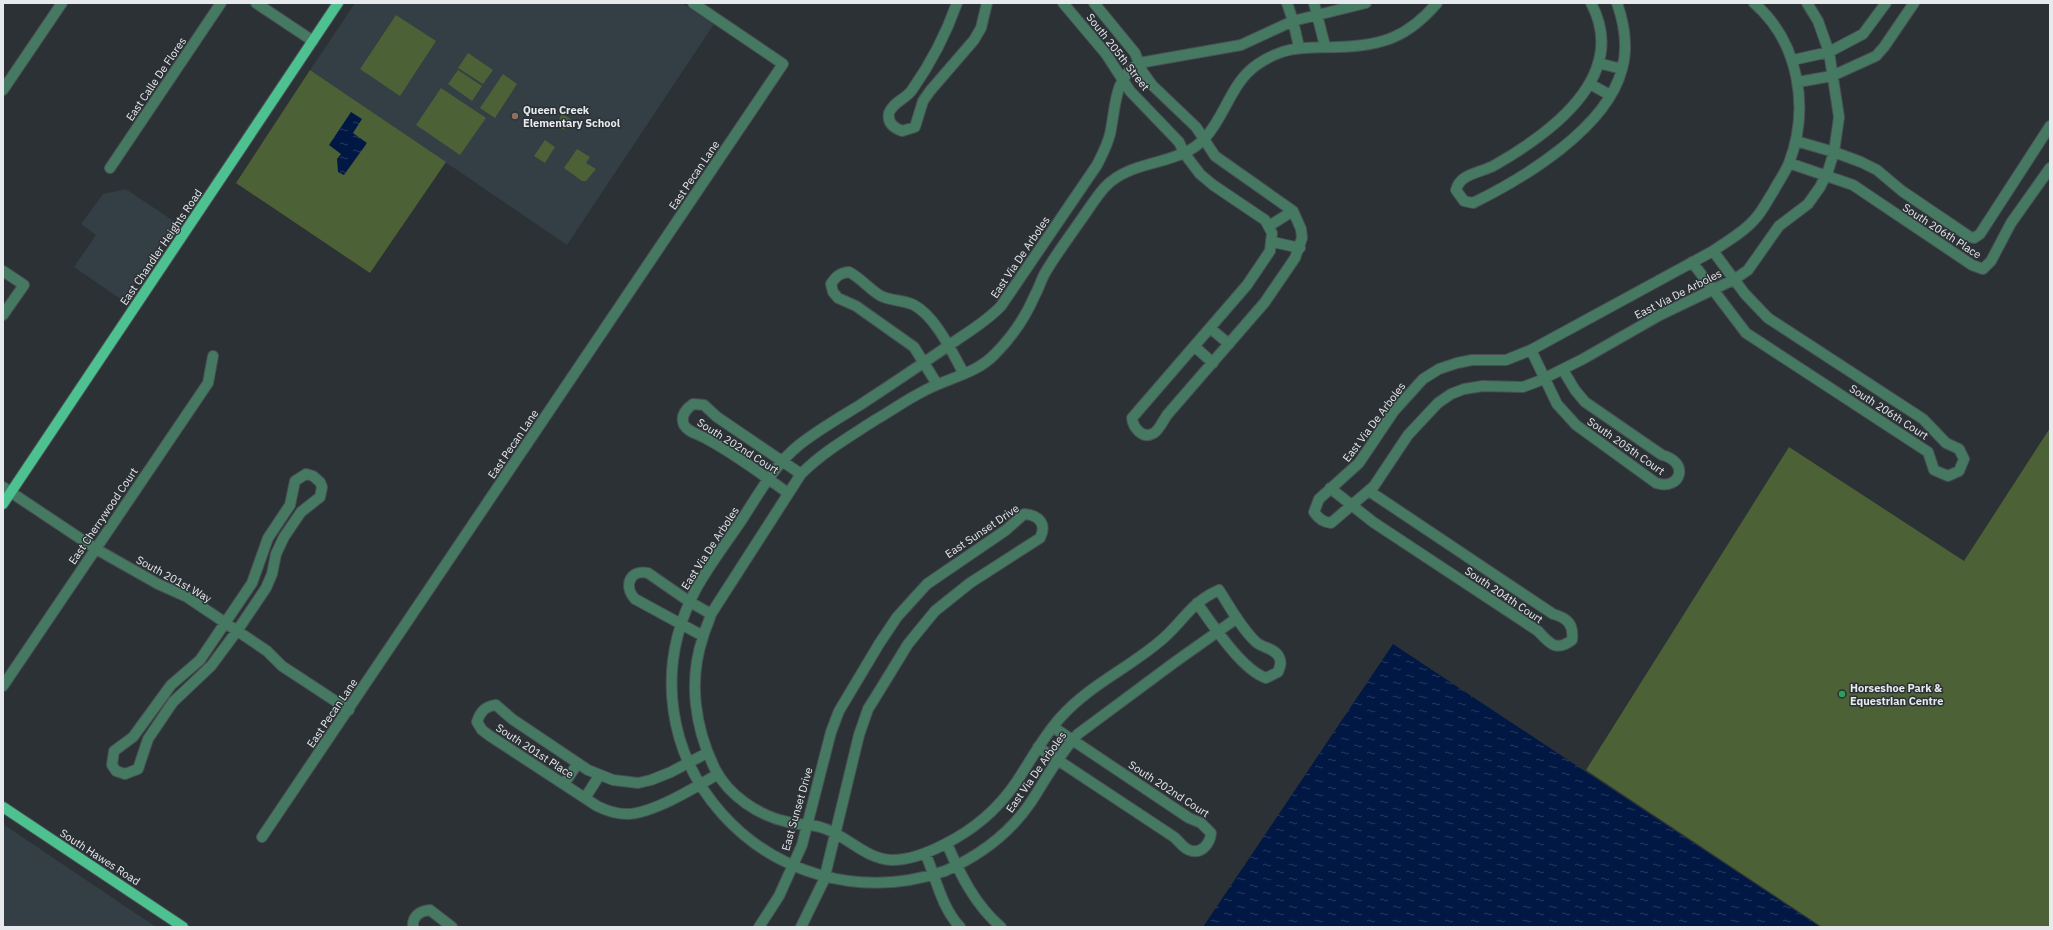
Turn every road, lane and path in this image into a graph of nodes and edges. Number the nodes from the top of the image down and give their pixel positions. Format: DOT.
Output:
graph roads {
  1 [pos="62,3"];
  2 [pos="221,3"];
  3 [pos="256,3"];
  4 [pos="338,3"];
  5 [pos="693,3"];
  6 [pos="957,3"];
  7 [pos="987,3"];
  8 [pos="1063,3"];
  9 [pos="1094,3"];
  10 [pos="1287,3"];
  11 [pos="1314,3"];
  12 [pos="1366,3"];
  13 [pos="1437,3"];
  14 [pos="1591,3"];
  15 [pos="1617,3"];
  16 [pos="1754,3"];
  17 [pos="1807,3"];
  18 [pos="1886,3"];
  19 [pos="1914,3"];
  20 [pos="1318,16"];
  21 [pos="1293,21"];
  22 [pos="313,41"];
  23 [pos="1325,46"];
  24 [pos="1299,47"];
  25 [pos="1829,52"];
  26 [pos="1793,60"];
  27 [pos="1139,63"];
  28 [pos="1598,63"];
  29 [pos="1622,69"];
  30 [pos="1832,76"];
  31 [pos="1122,79"];
  32 [pos="1798,82"];
  33 [pos="1590,84"];
  34 [pos="3,90"];
  35 [pos="1610,95"];
  36 [pos="2050,126"];
  37 [pos="1204,139"];
  38 [pos="1796,141"];
  39 [pos="1834,152"];
  40 [pos="1184,153"];
  41 [pos="1789,163"];
  42 [pos="110,168"];
  43 [pos="2050,168"];
  44 [pos="1826,176"];
  45 [pos="1293,211"];
  46 [pos="1270,226"];
  47 [pos="1273,242"];
  48 [pos="1300,248"];
  49 [pos="1713,251"];
  50 [pos="1692,262"];
  51 [pos="3,271"];
  52 [pos="1734,279"];
  53 [pos="1713,290"];
  54 [pos="3,315"];
  55 [pos="1210,328"];
  56 [pos="1229,344"];
  57 [pos="949,346"];
  58 [pos="1194,346"];
  59 [pos="1531,350"];
  60 [pos="213,356"];
  61 [pos="925,363"];
  62 [pos="1212,363"];
  63 [pos="1563,370"];
  64 [pos="964,374"];
  65 [pos="1544,379"];
  66 [pos="937,384"];
  67 [pos="782,461"];
  68 [pos="801,474"];
  69 [pos="769,480"];
  70 [pos="1330,488"];
  71 [pos="7,490"];
  72 [pos="1369,490"];
  73 [pos="788,493"];
  74 [pos="3,504"];
  75 [pos="1352,505"];
  76 [pos="96,549"];
  77 [pos="263,551"];
  78 [pos="276,554"];
  79 [pos="690,602"];
  80 [pos="1197,603"];
  81 [pos="711,614"];
  82 [pos="1237,618"];
  83 [pos="226,623"];
  84 [pos="681,626"];
  85 [pos="237,631"];
  86 [pos="1218,632"];
  87 [pos="703,636"];
  88 [pos="200,660"];
  89 [pos="208,668"];
  90 [pos="3,686"];
  91 [pos="349,710"];
  92 [pos="143,723"];
  93 [pos="1053,726"];
  94 [pos="154,730"];
  95 [pos="1072,740"];
  96 [pos="1038,747"];
  97 [pos="707,753"];
  98 [pos="1057,760"];
  99 [pos="578,763"];
  100 [pos="687,764"];
  101 [pos="718,774"];
  102 [pos="599,776"];
  103 [pos="564,784"];
  104 [pos="698,786"];
  105 [pos="585,798"];
  106 [pos="3,808"];
  107 [pos="807,825"];
  108 [pos="835,832"];
  109 [pos="262,837"];
  110 [pos="947,844"];
  111 [pos="925,852"];
  112 [pos="956,865"];
  113 [pos="791,870"];
  114 [pos="934,874"];
  115 [pos="824,880"];
  116 [pos="183,927"];
  117 [pos="413,927"];
  118 [pos="452,927"];
  119 [pos="759,927"];
  120 [pos="801,927"];
  121 [pos="960,927"];
  122 [pos="1001,927"];
  1 -- 34 [label="street"];
  2 -- 42 [label="street, East Calle De Flores"];
  3 -- 22 [label="street"];
  4 -- 22 [label="main road, East Chandler Heights Road"];
  5 -- 91 [label="street, East Pecan Lane"];
  6 -- 7 [label="street"];
  8 -- 31 [label="street, South 205th Street"];
  9 -- 27 [label="street, South 205th Street"];
  10 -- 21 [label="street"];
  11 -- 20 [label="street"];
  12 -- 20 [label="street"];
  13 -- 23 [label="street, East Via De Arboles"];
  14 -- 28 [label="street"];
  15 -- 29 [label="street"];
  16 -- 26 [label="street, East Via De Arboles"];
  17 -- 25 [label="street, East Via De Arboles"];
  18 -- 25 [label="street"];
  19 -- 30 [label="street"];
  20 -- 21 [label="street"];
  20 -- 23 [label="street"];
  21 -- 24 [label="street"];
  21 -- 27 [label="street"];
  22 -- 71 [label="main road, East Chandler Heights Road"];
  23 -- 24 [label="street, East Via De Arboles"];
  24 -- 37 [label="street, East Via De Arboles"];
  25 -- 26 [label="street"];
  25 -- 30 [label="street, East Via De Arboles"];
  26 -- 32 [label="street, East Via De Arboles"];
  27 -- 31 [label="street, East Via De Arboles"];
  27 -- 37 [label="street, South 205th Street"];
  28 -- 29 [label="street"];
  28 -- 33 [label="street"];
  29 -- 35 [label="street"];
  30 -- 32 [label="street"];
  30 -- 39 [label="street, East Via De Arboles"];
  31 -- 40 [label="street, South 205th Street"];
  31 -- 57 [label="street, East Via De Arboles"];
  32 -- 38 [label="street, East Via De Arboles"];
  33 -- 35 [label="street"];
  33 -- 35 [label="street"];
  36 -- 39 [label="street, South 206th Place"];
  37 -- 40 [label="street, East Via De Arboles"];
  37 -- 45 [label="street, South 205th Street"];
  38 -- 39 [label="street"];
  38 -- 41 [label="street, East Via De Arboles"];
  39 -- 44 [label="street, East Via De Arboles"];
  40 -- 46 [label="street, South 205th Street"];
  40 -- 64 [label="street, East Via De Arboles"];
  41 -- 44 [label="street"];
  41 -- 49 [label="street, East Via De Arboles"];
  43 -- 44 [label="street, South 206th Place"];
  44 -- 52 [label="street, East Via De Arboles"];
  45 -- 46 [label="street"];
  45 -- 48 [label="street"];
  46 -- 47 [label="street"];
  47 -- 48 [label="street"];
  47 -- 55 [label="street"];
  48 -- 56 [label="street"];
  49 -- 50 [label="street, East Via De Arboles"];
  49 -- 52 [label="street"];
  50 -- 53 [label="street"];
  50 -- 59 [label="street, East Via De Arboles"];
  51 -- 54 [label="street"];
  52 -- 53 [label="street, East Via De Arboles"];
  52 -- 53 [label="street, South 206th Court"];
  53 -- 63 [label="street, East Via De Arboles"];
  55 -- 56 [label="street"];
  55 -- 58 [label="street"];
  56 -- 62 [label="street"];
  57 -- 61 [label="street, East Via De Arboles"];
  57 -- 61 [label="street"];
  57 -- 64 [label="street"];
  58 -- 62 [label="street"];
  58 -- 62 [label="street"];
  59 -- 65 [label="street, South 205th Court"];
  59 -- 70 [label="street, East Via De Arboles"];
  60 -- 76 [label="street, East Cherrywood Court"];
  61 -- 66 [label="street"];
  61 -- 67 [label="street, East Via De Arboles"];
  63 -- 65 [label="street, East Via De Arboles"];
  63 -- 65 [label="street, South 205th Court"];
  64 -- 66 [label="street, East Via De Arboles"];
  65 -- 72 [label="street, East Via De Arboles"];
  66 -- 68 [label="street, East Via De Arboles"];
  67 -- 68 [label="street, South 202nd Court"];
  67 -- 69 [label="street, East Via De Arboles"];
  67 -- 69 [label="street, South 202nd Court"];
  68 -- 73 [label="street, East Via De Arboles"];
  69 -- 73 [label="street, South 202nd Court"];
  69 -- 79 [label="street, East Via De Arboles"];
  70 -- 75 [label="street, South 204th Court"];
  70 -- 75 [label="street, East Via De Arboles"];
  71 -- 74 [label="main road, East Chandler Heights Road"];
  71 -- 76 [label="street, South 201st Way"];
  72 -- 75 [label="street, East Via De Arboles"];
  72 -- 75 [label="street, South 204th Court"];
  73 -- 81 [label="street, East Via De Arboles"];
  76 -- 83 [label="street, South 201st Way"];
  76 -- 90 [label="street, East Cherrywood Court"];
  77 -- 78 [label="street"];
  77 -- 78 [label="street"];
  77 -- 83 [label="street"];
  78 -- 85 [label="street"];
  79 -- 81 [label="street"];
  79 -- 84 [label="street, East Via De Arboles"];
  79 -- 84 [label="street"];
  80 -- 82 [label="street, East Via De Arboles"];
  80 -- 86 [label="street"];
  80 -- 93 [label="street, East Via De Arboles"];
  81 -- 87 [label="street, East Via De Arboles"];
  82 -- 86 [label="street, East Via De Arboles"];
  82 -- 86 [label="street"];
  83 -- 85 [label="street, South 201st Way"];
  83 -- 88 [label="street"];
  84 -- 87 [label="street"];
  84 -- 100 [label="street, East Via De Arboles"];
  85 -- 89 [label="street"];
  85 -- 91 [label="street, South 201st Way"];
  86 -- 95 [label="street, East Via De Arboles"];
  87 -- 97 [label="street, East Via De Arboles"];
  88 -- 89 [label="street"];
  88 -- 92 [label="street"];
  89 -- 94 [label="street"];
  91 -- 109 [label="street, East Pecan Lane"];
  92 -- 94 [label="street"];
  92 -- 94 [label="street"];
  93 -- 95 [label="street, South 202nd Court"];
  93 -- 96 [label="street, East Via De Arboles"];
  95 -- 98 [label="street, East Via De Arboles"];
  95 -- 98 [label="street, South 202nd Court"];
  96 -- 98 [label="street, South 202nd Court"];
  96 -- 110 [label="street, East Via De Arboles"];
  97 -- 100 [label="street, South 201st Place"];
  97 -- 101 [label="street, East Via De Arboles"];
  98 -- 112 [label="street, East Via De Arboles"];
  99 -- 102 [label="street, South 201st Place"];
  99 -- 103 [label="street"];
  99 -- 103 [label="street, South 201st Place"];
  100 -- 102 [label="street, South 201st Place"];
  100 -- 104 [label="street, East Via De Arboles"];
  101 -- 104 [label="street, South 201st Place"];
  101 -- 107 [label="street, East Via De Arboles"];
  102 -- 105 [label="street"];
  103 -- 105 [label="street, South 201st Place"];
  104 -- 105 [label="street, South 201st Place"];
  104 -- 113 [label="street, East Via De Arboles"];
  106 -- 116 [label="main road, South Hawes Road"];
  107 -- 108 [label="street, East Via De Arboles"];
  107 -- 108 [label="street, East Sunset Drive"];
  107 -- 113 [label="street, East Sunset Drive"];
  108 -- 111 [label="street, East Via De Arboles"];
  108 -- 115 [label="street, East Sunset Drive"];
  110 -- 111 [label="street, East Via De Arboles"];
  110 -- 112 [label="street"];
  111 -- 114 [label="street"];
  112 -- 114 [label="street, East Via De Arboles"];
  112 -- 122 [label="street"];
  113 -- 115 [label="street, East Via De Arboles"];
  113 -- 119 [label="street, East Sunset Drive"];
  114 -- 115 [label="street, East Via De Arboles"];
  114 -- 121 [label="street"];
  115 -- 120 [label="street, East Sunset Drive"];
  117 -- 118 [label="street"];
}
